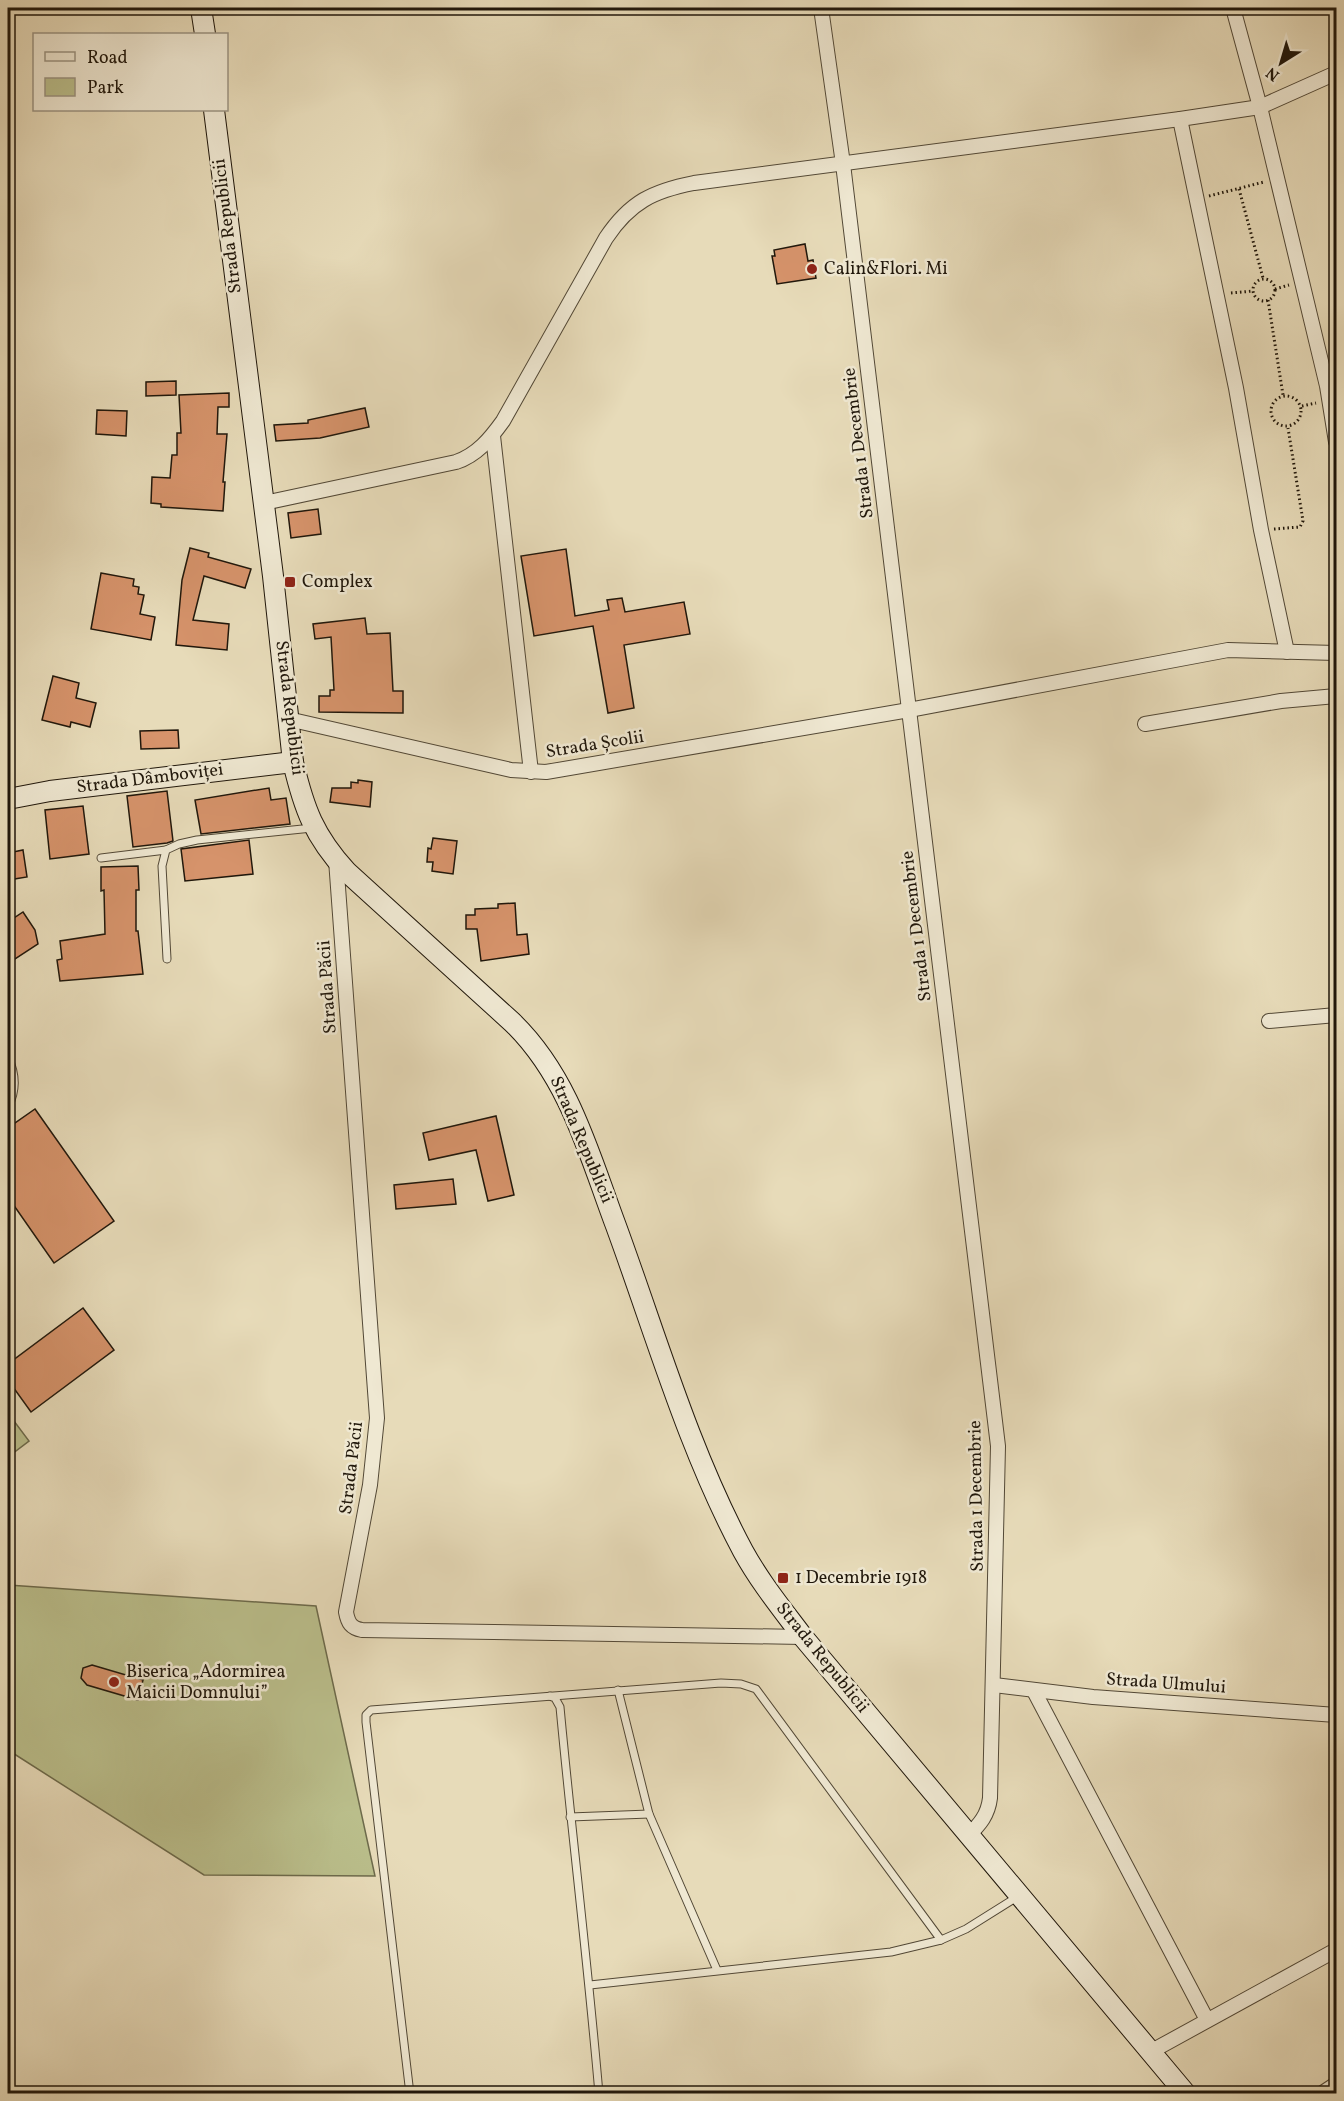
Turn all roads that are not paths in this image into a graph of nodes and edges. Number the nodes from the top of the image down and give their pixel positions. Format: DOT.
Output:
graph roads {
  1 [pos="201,8"];
  2 [pos="821,8"];
  3 [pos="1233,8"];
  4 [pos="205,33"];
  5 [pos="1336,74"];
  6 [pos="1260,107"];
  7 [pos="214,111"];
  8 [pos="1180,119"];
  9 [pos="843,164"];
  10 [pos="493,436"];
  11 [pos="1336,442"];
  12 [pos="264,502"];
  13 [pos="1287,652"];
  14 [pos="1336,652"];
  15 [pos="1336,696"];
  16 [pos="909,710"];
  17 [pos="288,719"];
  18 [pos="1145,724"];
  19 [pos="293,762"];
  20 [pos="531,772"];
  21 [pos="8,799"];
  22 [pos="314,828"];
  23 [pos="166,850"];
  24 [pos="101,858"];
  25 [pos="336,860"];
  26 [pos="167,959"];
  27 [pos="1336,1015"];
  28 [pos="1269,1021"];
  29 [pos="8,1057"];
  30 [pos="8,1107"];
  31 [pos="803,1637"];
  32 [pos="994,1685"];
  33 [pos="618,1690"];
  34 [pos="1034,1691"];
  35 [pos="547,1696"];
  36 [pos="1336,1715"];
  37 [pos="649,1814"];
  38 [pos="570,1817"];
  39 [pos="968,1836"];
  40 [pos="1019,1895"];
  41 [pos="941,1940"];
  42 [pos="1336,1950"];
  43 [pos="717,1970"];
  44 [pos="590,1985"];
  45 [pos="1207,2020"];
  46 [pos="1150,2052"];
  47 [pos="1336,2084"];
  48 [pos="410,2094"];
  49 [pos="599,2094"];
  50 [pos="1186,2094"];
  51 [pos="1321,2094"];
  1 -- 4 [label="main road"];
  2 -- 9 [label="street, Strada 1 Decembrie"];
  3 -- 6 [label="street"];
  5 -- 6 [label="street"];
  6 -- 8 [label="street"];
  6 -- 11 [label="street"];
  7 -- 12 [label="main road, Strada Republicii"];
  8 -- 9 [label="street"];
  8 -- 13 [label="street"];
  9 -- 10 [label="street"];
  9 -- 16 [label="street, Strada 1 Decembrie"];
  10 -- 12 [label="street"];
  10 -- 20 [label="street"];
  12 -- 17 [label="main road, Strada Republicii"];
  13 -- 14 [label="street, Strada Școlii"];
  13 -- 16 [label="street, Strada Școlii"];
  15 -- 18 [label="street"];
  16 -- 20 [label="street, Strada Școlii"];
  16 -- 32 [label="street, Strada 1 Decembrie"];
  17 -- 19 [label="main road, Strada Republicii"];
  17 -- 20 [label="street, Strada Școlii"];
  19 -- 21 [label="main road, Strada Dâmboviței"];
  19 -- 22 [label="main road, Strada Republicii"];
  22 -- 23 [label="lane"];
  22 -- 25 [label="main road, Strada Republicii"];
  23 -- 24 [label="lane"];
  23 -- 26 [label="lane"];
  25 -- 31 [label="main road, Strada Republicii"];
  25 -- 31 [label="street, Strada Păcii"];
  27 -- 28 [label="street"];
  29 -- 30 [label="lane"];
  31 -- 39 [label="main road, Strada Republicii"];
  32 -- 34 [label="street, Strada Ulmului"];
  32 -- 39 [label="street, Strada 1 Decembrie"];
  33 -- 35 [label="lane"];
  33 -- 37 [label="lane"];
  33 -- 41 [label="lane"];
  34 -- 36 [label="street, Strada Ulmului"];
  34 -- 45 [label="street"];
  35 -- 38 [label="lane"];
  35 -- 48 [label="lane"];
  37 -- 38 [label="lane"];
  37 -- 43 [label="lane"];
  38 -- 44 [label="lane"];
  39 -- 40 [label="main road, Strada Republicii"];
  40 -- 41 [label="lane"];
  40 -- 46 [label="main road, Strada Republicii"];
  41 -- 43 [label="lane"];
  42 -- 45 [label="street"];
  43 -- 44 [label="lane"];
  44 -- 49 [label="lane"];
  45 -- 46 [label="street"];
  46 -- 50 [label="main road, Strada Republicii"];
  47 -- 51 [label="street"];
}
